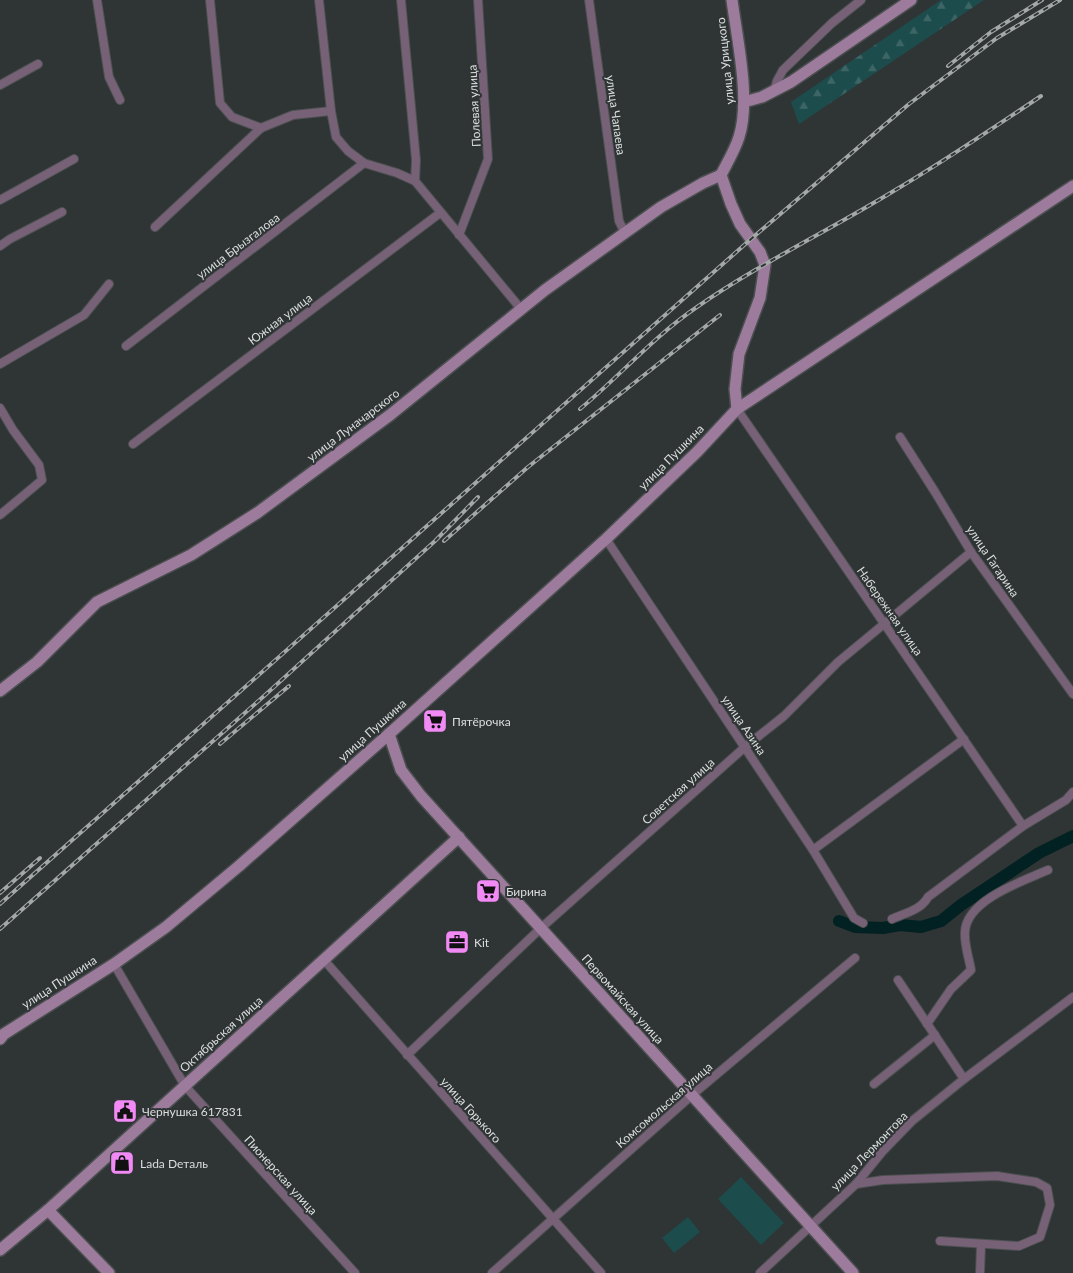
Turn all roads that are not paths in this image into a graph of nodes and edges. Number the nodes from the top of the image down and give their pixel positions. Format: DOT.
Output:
graph roads {
  1 [pos="97,0"];
  2 [pos="210,0"];
  3 [pos="319,0"];
  4 [pos="401,0"];
  5 [pos="478,0"];
  6 [pos="589,0"];
  7 [pos="732,0"];
  8 [pos="861,0"];
  9 [pos="911,0"];
  10 [pos="38,64"];
  11 [pos="0,85"];
  12 [pos="774,92"];
  13 [pos="120,100"];
  14 [pos="744,102"];
  15 [pos="331,111"];
  16 [pos="262,128"];
  17 [pos="74,159"];
  18 [pos="364,164"];
  19 [pos="720,175"];
  20 [pos="415,181"];
  21 [pos="1073,186"];
  22 [pos="0,200"];
  23 [pos="62,212"];
  24 [pos="440,213"];
  25 [pos="155,227"];
  26 [pos="625,232"];
  27 [pos="459,236"];
  28 [pos="0,246"];
  29 [pos="109,284"];
  30 [pos="521,309"];
  31 [pos="126,346"];
  32 [pos="0,364"];
  33 [pos="0,408"];
  34 [pos="737,409"];
  35 [pos="900,437"];
  36 [pos="133,444"];
  37 [pos="0,515"];
  38 [pos="606,539"];
  39 [pos="971,552"];
  40 [pos="884,622"];
  41 [pos="1,689"];
  42 [pos="1073,694"];
  43 [pos="389,734"];
  44 [pos="964,739"];
  45 [pos="744,747"];
  46 [pos="1073,792"];
  47 [pos="1024,826"];
  48 [pos="459,837"];
  49 [pos="813,850"];
  50 [pos="1048,870"];
  51 [pos="892,918"];
  52 [pos="863,923"];
  53 [pos="541,928"];
  54 [pos="855,958"];
  55 [pos="324,960"];
  56 [pos="114,964"];
  57 [pos="898,980"];
  58 [pos="1073,997"];
  59 [pos="927,1024"];
  60 [pos="935,1035"];
  61 [pos="0,1039"];
  62 [pos="407,1055"];
  63 [pos="964,1079"];
  64 [pos="874,1084"];
  65 [pos="185,1086"];
  66 [pos="691,1096"];
  67 [pos="856,1184"];
  68 [pos="48,1210"];
  69 [pos="552,1219"];
  70 [pos="809,1225"];
  71 [pos="940,1241"];
  72 [pos="981,1245"];
  73 [pos="0,1250"];
  74 [pos="109,1273"];
  75 [pos="355,1273"];
  76 [pos="492,1273"];
  77 [pos="602,1273"];
  78 [pos="760,1273"];
  79 [pos="853,1273"];
  80 [pos="980,1273"];
  1 -- 13 [label="street"];
  2 -- 16 [label="street"];
  3 -- 15 [label="street"];
  4 -- 20 [label="street"];
  5 -- 27 [label="street, Полевая улица"];
  6 -- 26 [label="street, улица Чапаева"];
  7 -- 14 [label="street, улица Урицкого"];
  8 -- 12 [label="street"];
  9 -- 12 [label="street"];
  10 -- 11 [label="street"];
  12 -- 14 [label="street"];
  14 -- 19 [label="street, улица Урицкого"];
  15 -- 16 [label="street"];
  15 -- 18 [label="street"];
  16 -- 25 [label="street"];
  17 -- 22 [label="street"];
  18 -- 20 [label="street"];
  18 -- 31 [label="street, улица Брызгалова"];
  19 -- 26 [label="street, улица Луначарского"];
  19 -- 34 [label="street"];
  20 -- 24 [label="street"];
  21 -- 34 [label="street, улица Пушкина"];
  23 -- 28 [label="street"];
  24 -- 27 [label="street"];
  24 -- 36 [label="street, Южная улица"];
  26 -- 30 [label="street, улица Луначарского"];
  27 -- 30 [label="street"];
  29 -- 32 [label="street"];
  30 -- 41 [label="street, улица Луначарского"];
  33 -- 37 [label="street"];
  34 -- 38 [label="street, улица Пушкина"];
  34 -- 40 [label="street, Набережная улица"];
  35 -- 39 [label="street, улица Гагарина"];
  38 -- 43 [label="street, улица Пушкина"];
  38 -- 45 [label="street, улица Азина"];
  39 -- 40 [label="street, Советская улица"];
  39 -- 42 [label="street, улица Гагарина"];
  40 -- 44 [label="street, Набережная улица"];
  40 -- 45 [label="street, Советская улица"];
  43 -- 48 [label="street, Первомайская улица"];
  43 -- 56 [label="street, улица Пушкина"];
  44 -- 47 [label="street, Набережная улица"];
  44 -- 49 [label="street"];
  45 -- 49 [label="street, улица Азина"];
  45 -- 53 [label="street, Советская улица"];
  46 -- 47 [label="street"];
  47 -- 51 [label="street"];
  48 -- 53 [label="street, Первомайская улица"];
  48 -- 55 [label="street, Октябрьская улица"];
  49 -- 52 [label="street, улица Азина"];
  50 -- 59 [label="street"];
  53 -- 62 [label="street, Советская улица"];
  53 -- 66 [label="street, Первомайская улица"];
  54 -- 66 [label="street, Комсомольская улица"];
  55 -- 62 [label="street, улица Горького"];
  55 -- 65 [label="street, Октябрьская улица"];
  56 -- 61 [label="street, улица Пушкина"];
  56 -- 65 [label="street, Пионерская улица"];
  57 -- 59 [label="street"];
  58 -- 63 [label="street, улица Лермонтова"];
  59 -- 60 [label="street"];
  60 -- 63 [label="street"];
  60 -- 64 [label="street"];
  62 -- 69 [label="street, улица Горького"];
  63 -- 67 [label="street, улица Лермонтова"];
  65 -- 68 [label="street, Октябрьская улица"];
  65 -- 75 [label="street, Пионерская улица"];
  66 -- 69 [label="street, Комсомольская улица"];
  66 -- 70 [label="street, Первомайская улица"];
  67 -- 70 [label="street, улица Лермонтова"];
  67 -- 72 [label="street"];
  68 -- 73 [label="street, Октябрьская улица"];
  68 -- 74 [label="street"];
  69 -- 76 [label="street, Комсомольская улица"];
  69 -- 77 [label="street, улица Горького"];
  70 -- 78 [label="street, улица Лермонтова"];
  70 -- 79 [label="street, Первомайская улица"];
  71 -- 72 [label="street"];
  72 -- 80 [label="street"];
}
